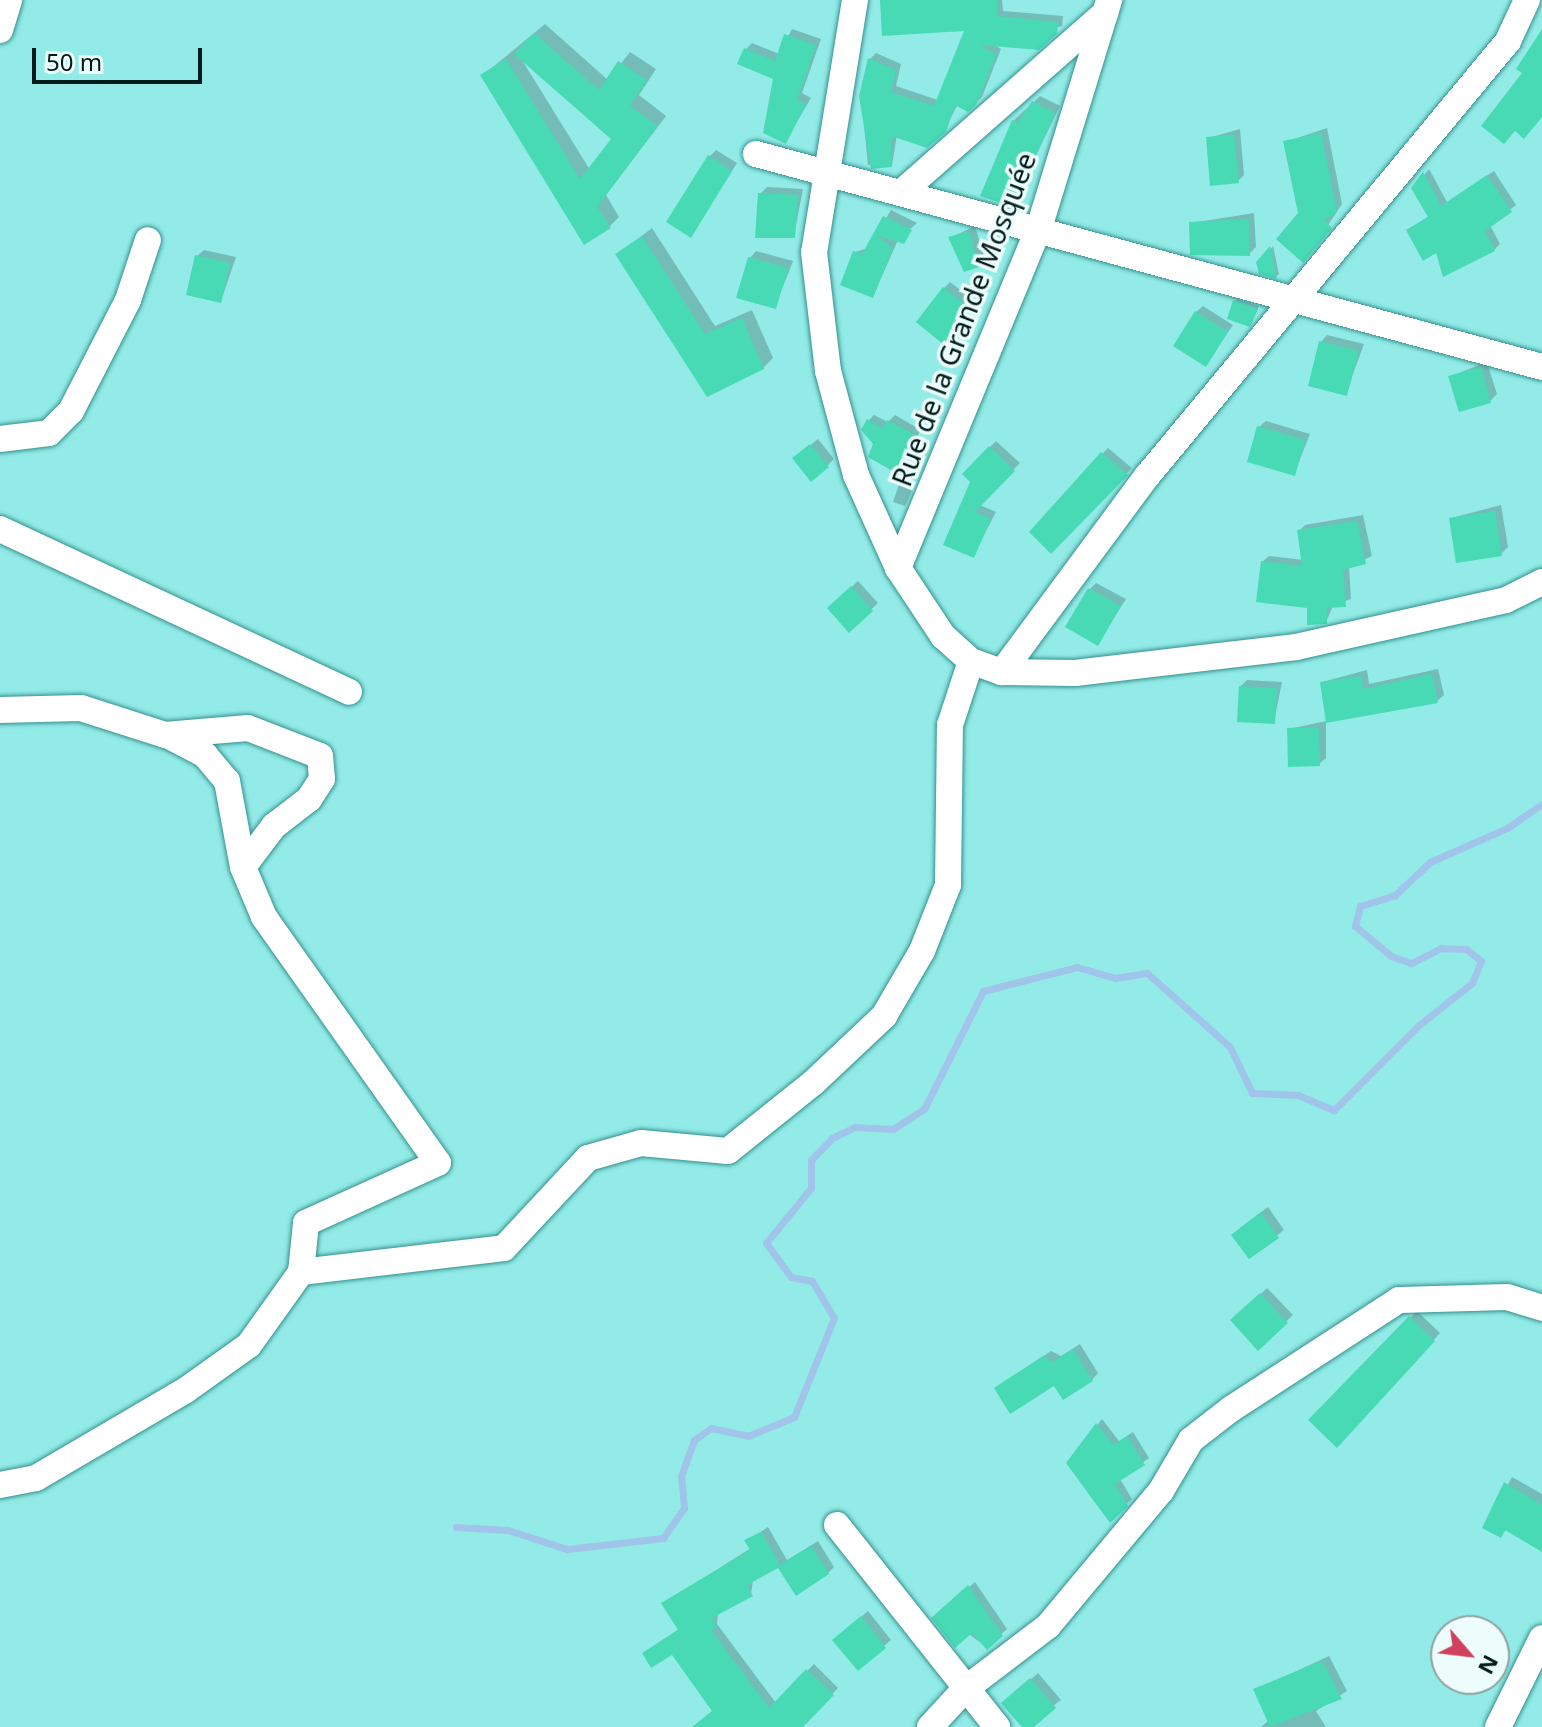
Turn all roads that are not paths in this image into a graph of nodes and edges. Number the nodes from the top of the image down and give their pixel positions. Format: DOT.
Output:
graph roads {
  1 [pos="9,0"];
  2 [pos="855,0"];
  3 [pos="1527,0"];
  4 [pos="1107,7"];
  5 [pos="0,30"];
  6 [pos="756,154"];
  7 [pos="829,173"];
  8 [pos="902,192"];
  9 [pos="1039,228"];
  10 [pos="148,240"];
  11 [pos="1294,305"];
  12 [pos="1542,367"];
  13 [pos="0,439"];
  14 [pos="0,529"];
  15 [pos="898,568"];
  16 [pos="1542,582"];
  17 [pos="971,661"];
  18 [pos="1002,672"];
  19 [pos="349,692"];
  20 [pos="0,710"];
  21 [pos="165,735"];
  22 [pos="243,867"];
  23 [pos="301,1272"];
  24 [pos="1542,1308"];
  25 [pos="0,1485"];
  26 [pos="837,1525"];
  27 [pos="1542,1638"];
  28 [pos="964,1690"];
  29 [pos="930,1727"];
  30 [pos="997,1727"];
  31 [pos="1498,1727"];
  1 -- 5 [label="street"];
  2 -- 7 [label="street"];
  3 -- 11 [label="street"];
  4 -- 8 [label="street"];
  4 -- 9 [label="street, Rue de la Grande Mosquée"];
  6 -- 7 [label="street"];
  7 -- 8 [label="street"];
  7 -- 15 [label="street"];
  8 -- 9 [label="street"];
  9 -- 11 [label="street"];
  9 -- 15 [label="street, Rue de la Grande Mosquée"];
  10 -- 13 [label="street"];
  11 -- 12 [label="street"];
  11 -- 18 [label="street"];
  14 -- 19 [label="street"];
  15 -- 17 [label="street"];
  16 -- 18 [label="street"];
  17 -- 18 [label="street"];
  17 -- 23 [label="street"];
  20 -- 21 [label="street"];
  21 -- 22 [label="street"];
  21 -- 22 [label="street"];
  22 -- 23 [label="street"];
  23 -- 25 [label="street"];
  24 -- 28 [label="street"];
  26 -- 28 [label="street"];
  27 -- 31 [label="street"];
  28 -- 29 [label="street"];
  28 -- 30 [label="street"];
}
